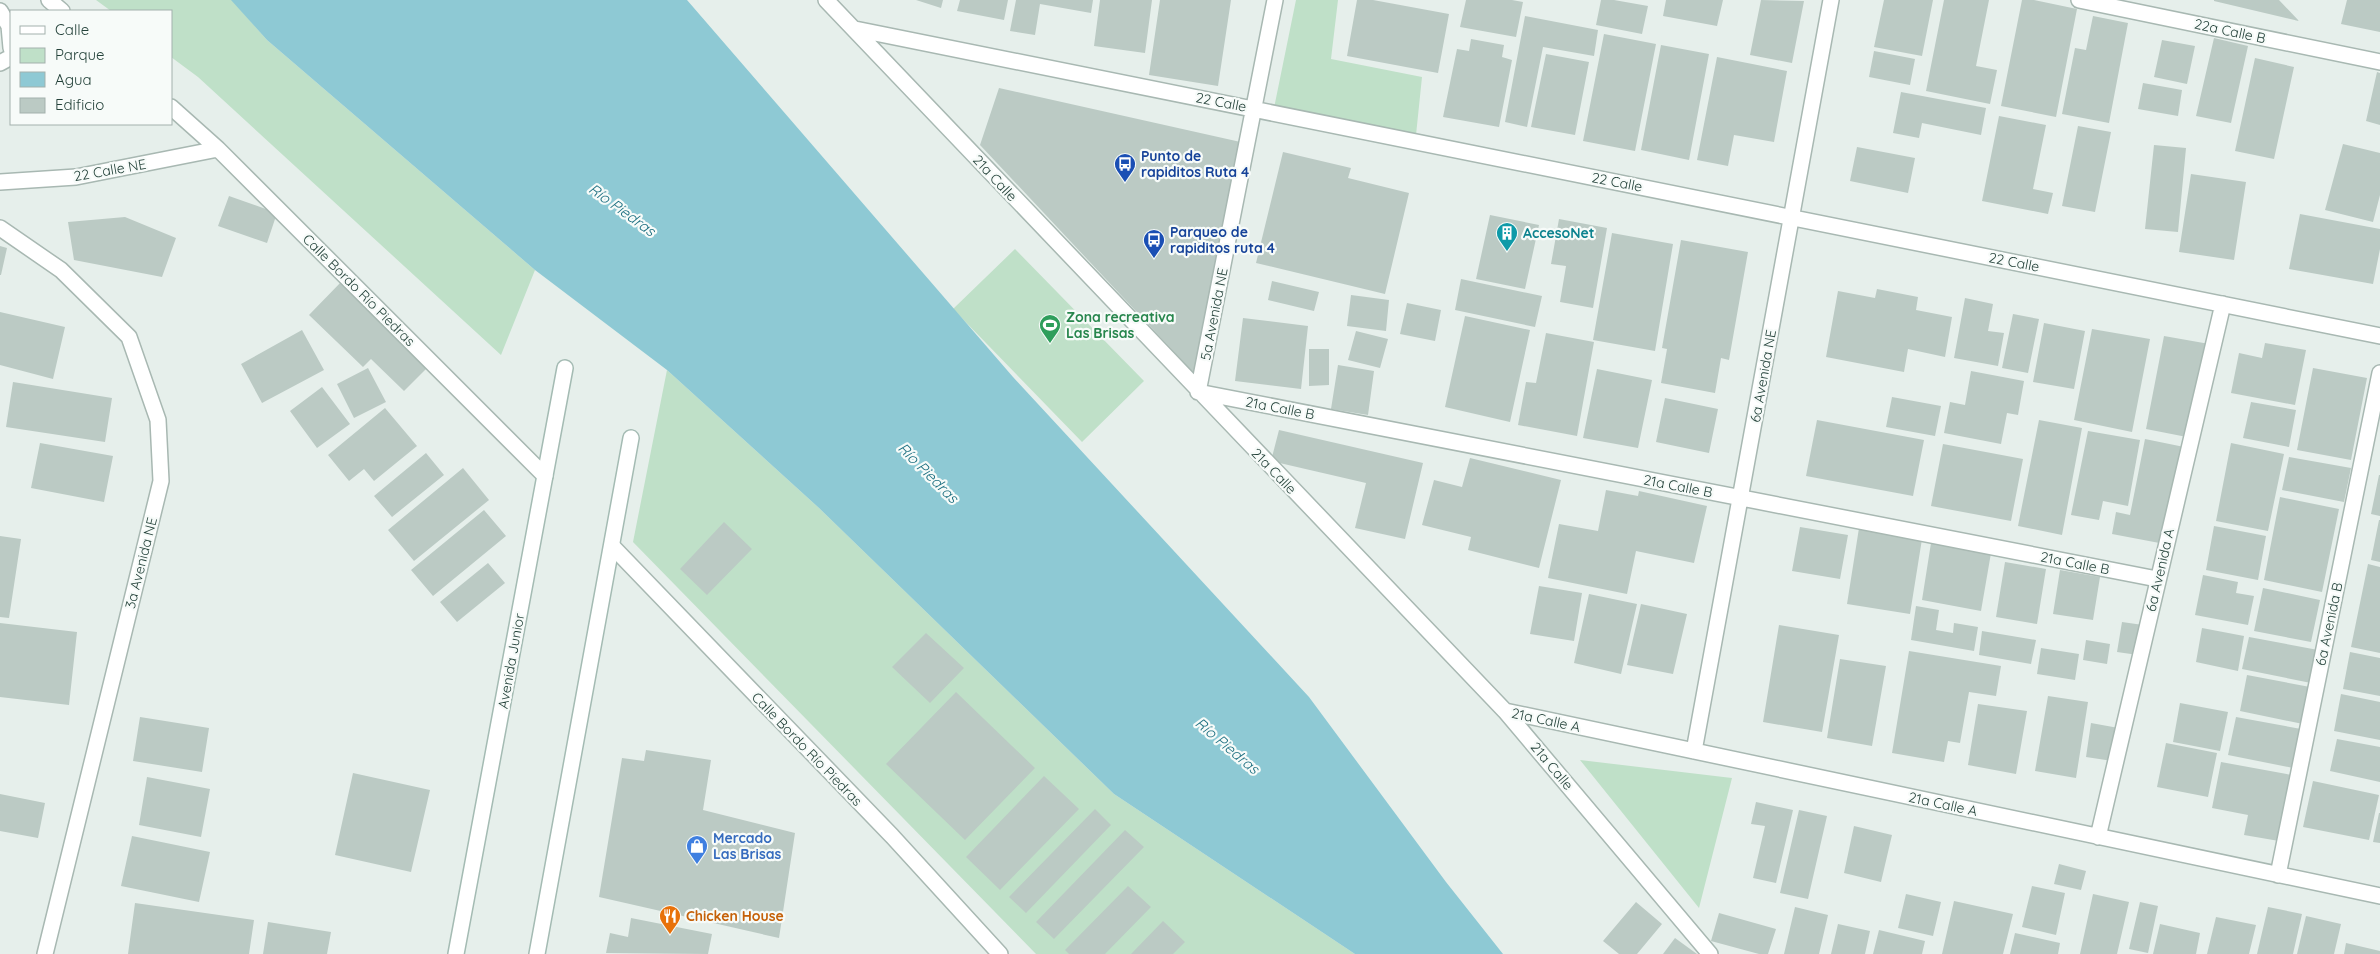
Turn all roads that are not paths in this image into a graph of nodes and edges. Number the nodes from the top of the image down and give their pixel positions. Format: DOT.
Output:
graph roads {
  1 [pos="49,0"];
  2 [pos="826,0"];
  3 [pos="1275,0"];
  4 [pos="1831,0"];
  5 [pos="2079,0"];
  6 [pos="61,10"];
  7 [pos="0,11"];
  8 [pos="855,29"];
  9 [pos="10,37"];
  10 [pos="2380,62"];
  11 [pos="1254,108"];
  12 [pos="172,109"];
  13 [pos="218,149"];
  14 [pos="0,182"];
  15 [pos="1792,218"];
  16 [pos="0,228"];
  17 [pos="2223,304"];
  18 [pos="2380,336"];
  19 [pos="565,368"];
  20 [pos="2380,373"];
  21 [pos="1198,392"];
  22 [pos="632,438"];
  23 [pos="545,476"];
  24 [pos="1740,498"];
  25 [pos="612,546"];
  26 [pos="2157,579"];
  27 [pos="1505,711"];
  28 [pos="1694,751"];
  29 [pos="2098,837"];
  30 [pos="2278,875"];
  31 [pos="2380,896"];
  32 [pos="45,954"];
  33 [pos="456,954"];
  34 [pos="537,954"];
  35 [pos="1000,954"];
  36 [pos="1710,954"];
  1 -- 6 [label="street"];
  2 -- 8 [label="street, 21a Calle"];
  3 -- 11 [label="street, 5a Avenida NE"];
  4 -- 15 [label="street, 6a Avenida NE"];
  5 -- 10 [label="street, 22a Calle B"];
  7 -- 9 [label="street"];
  8 -- 11 [label="street, 22 Calle"];
  8 -- 21 [label="street, 21a Calle"];
  11 -- 15 [label="street, 22 Calle"];
  11 -- 21 [label="street, 5a Avenida NE"];
  12 -- 13 [label="street, Calle Bordo Río Piedras"];
  13 -- 14 [label="street, 22 Calle NE"];
  13 -- 23 [label="street, Calle Bordo Río Piedras"];
  15 -- 17 [label="street, 22 Calle"];
  15 -- 24 [label="street, 6a Avenida NE"];
  16 -- 32 [label="street, 3a Avenida NE"];
  17 -- 18 [label="street, 22 Calle"];
  17 -- 26 [label="street, 6a Avenida A"];
  19 -- 23 [label="street, Avenida Junior"];
  20 -- 30 [label="street, 6a Avenida B"];
  21 -- 24 [label="street, 21a Calle B"];
  21 -- 27 [label="street, 21a Calle"];
  22 -- 25 [label="street"];
  23 -- 33 [label="street, Avenida Junior"];
  24 -- 26 [label="street, 21a Calle B"];
  24 -- 28 [label="street, 6a Avenida NE"];
  25 -- 34 [label="street"];
  25 -- 35 [label="street, Calle Bordo Río Piedras"];
  26 -- 29 [label="street, 6a Avenida A"];
  27 -- 28 [label="street, 21a Calle A"];
  27 -- 36 [label="street, 21a Calle"];
  28 -- 29 [label="street, 21a Calle A"];
  29 -- 30 [label="street, 21a Calle A"];
  30 -- 31 [label="street, 21a Calle A"];
}
